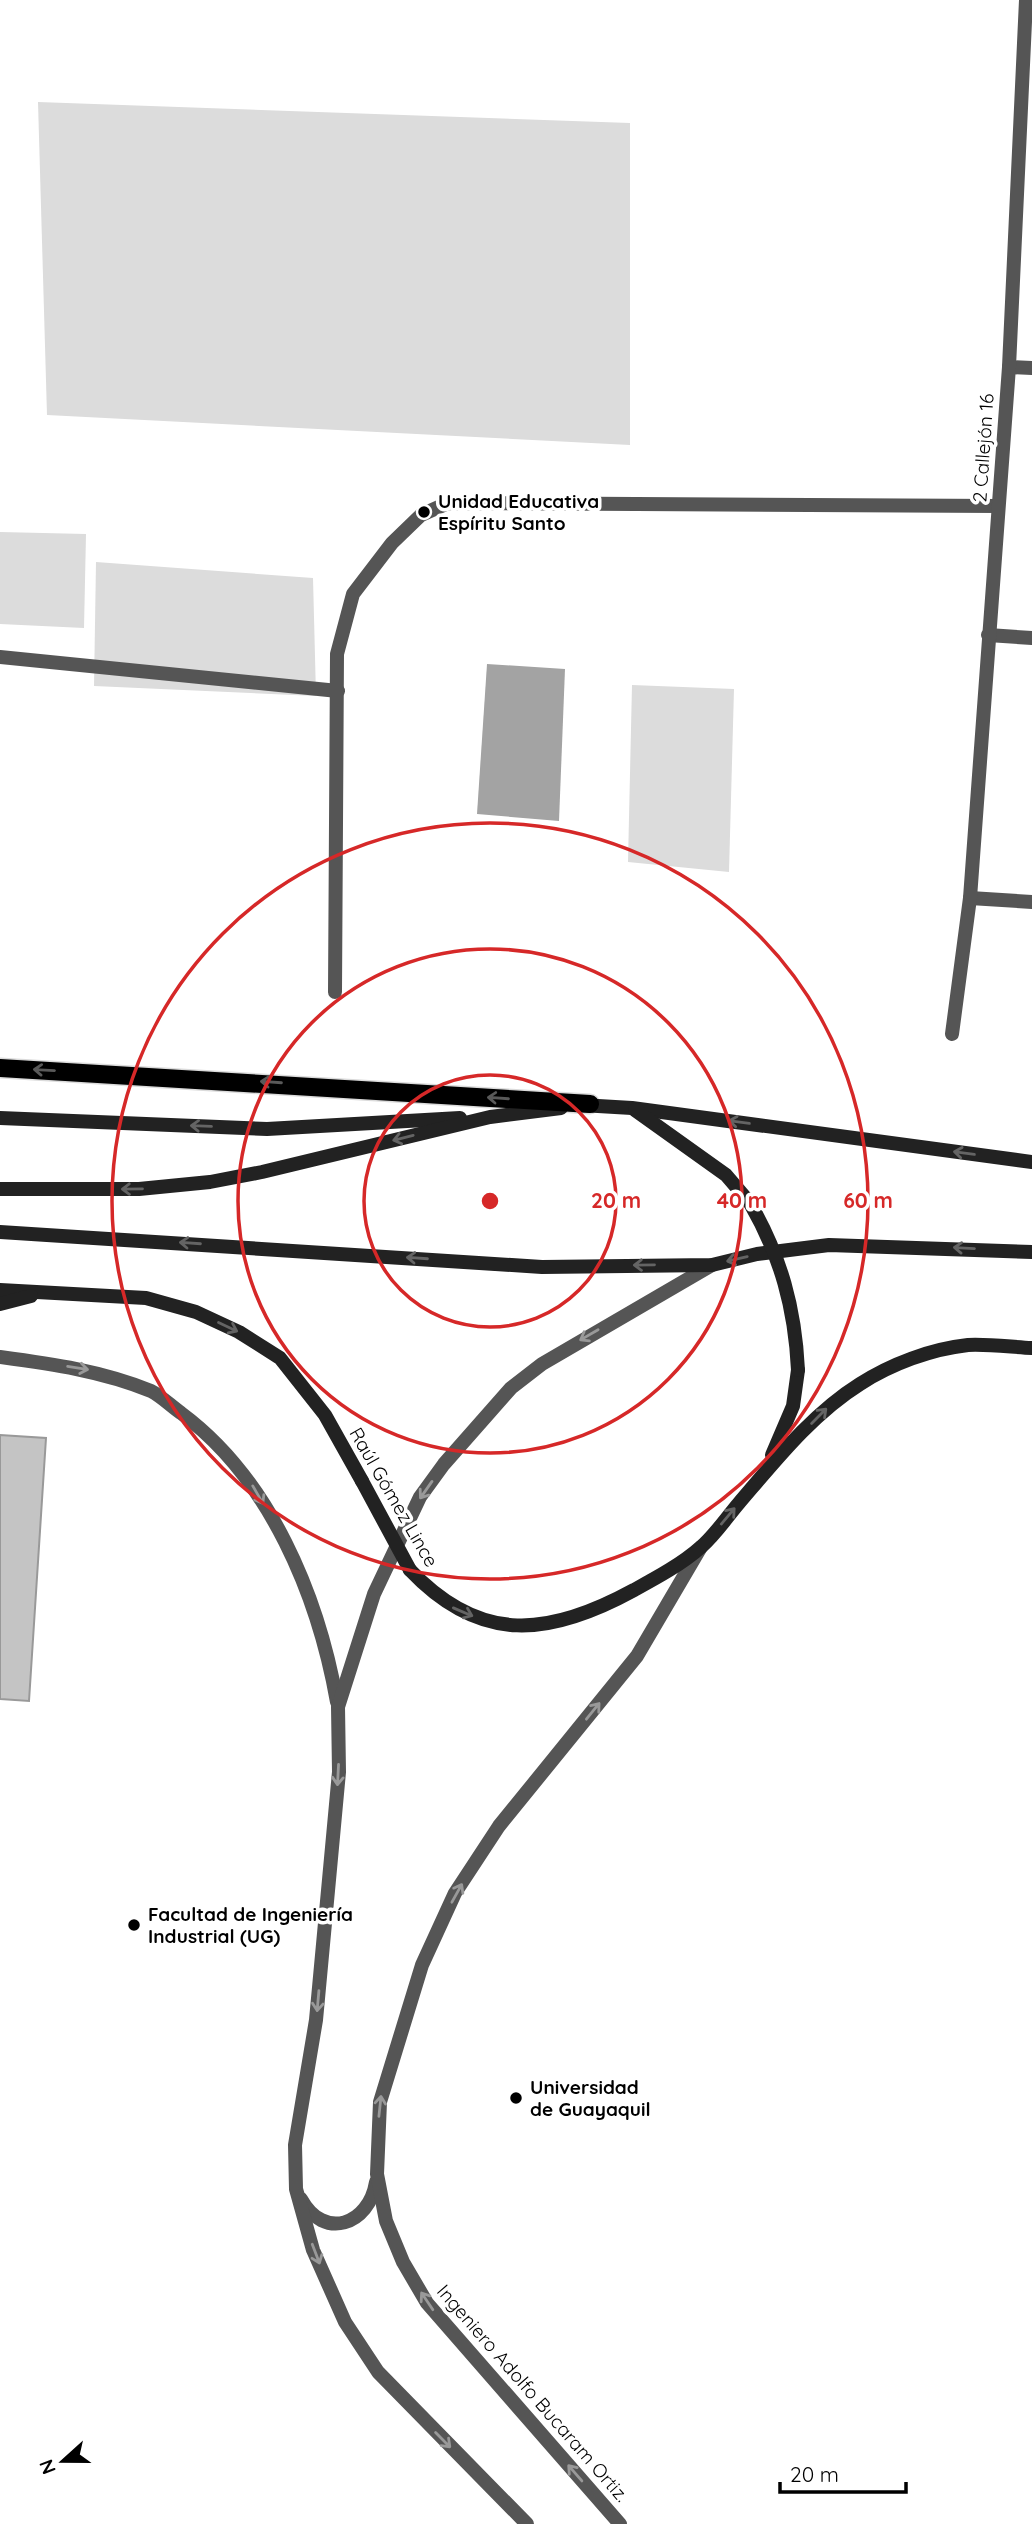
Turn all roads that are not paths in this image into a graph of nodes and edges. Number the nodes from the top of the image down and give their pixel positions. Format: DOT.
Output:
graph roads {
  1 [pos="1026,0"];
  2 [pos="1026,107"];
  3 [pos="1009,367"];
  4 [pos="1032,368"];
  5 [pos="998,506"];
  6 [pos="988,635"];
  7 [pos="1032,638"];
  8 [pos="0,657"];
  9 [pos="338,691"];
  10 [pos="971,898"];
  11 [pos="1032,902"];
  12 [pos="335,992"];
  13 [pos="952,1034"];
  14 [pos="0,1068"];
  15 [pos="590,1104"];
  16 [pos="632,1108"];
  17 [pos="490,1116"];
  18 [pos="0,1118"];
  19 [pos="1032,1162"];
  20 [pos="0,1189"];
  21 [pos="0,1232"];
  22 [pos="1032,1252"];
  23 [pos="712,1265"];
  24 [pos="0,1290"];
  25 [pos="42,1294"];
  26 [pos="0,1304"];
  27 [pos="1032,1348"];
  28 [pos="0,1357"];
  29 [pos="755,1483"];
  30 [pos="701,1547"];
  31 [pos="338,1707"];
  32 [pos="377,2174"];
  33 [pos="296,2189"];
  34 [pos="527,2524"];
  35 [pos="620,2524"];
  1 -- 2 [label="street, 2 Callejón 16"];
  2 -- 3 [label="street, 2 Callejón 16"];
  3 -- 4 [label="street"];
  3 -- 5 [label="street, 2 Callejón 16"];
  5 -- 6 [label="street, 2 Callejón 16"];
  5 -- 9 [label="street"];
  6 -- 7 [label="street"];
  6 -- 10 [label="street, 2 Callejón 16"];
  8 -- 9 [label="street"];
  9 -- 12 [label="street"];
  10 -- 11 [label="street"];
  10 -- 13 [label="street, 2 Callejón 16"];
  15 -- 14 [label="main road, one-way"];
  15 -- 16 [label="main road"];
  15 -- 17 [label="main road"];
  19 -- 16 [label="main road, one-way"];
  16 -- 29 [label="main road, bridge"];
  17 -- 18 [label="main road, one-way"];
  17 -- 20 [label="main road, one-way"];
  23 -- 21 [label="main road, one-way"];
  22 -- 23 [label="main road, one-way"];
  23 -- 31 [label="street, one-way"];
  24 -- 25 [label="main road, Raúl Gómez Lince"];
  25 -- 26 [label="main road"];
  25 -- 30 [label="main road, Raúl Gómez Lince, one-way, bridge"];
  29 -- 27 [label="main road, Raúl Gómez Lince, one-way"];
  28 -- 31 [label="street, one-way"];
  30 -- 29 [label="main road, Raúl Gómez Lince, one-way"];
  32 -- 30 [label="street, Ingeniero Adolfo Bucaram Ortiz., one-way"];
  31 -- 33 [label="street, one-way"];
  32 -- 33 [label="street"];
  35 -- 32 [label="street, Ingeniero Adolfo Bucaram Ortiz., one-way"];
  33 -- 34 [label="street, one-way"];
}
